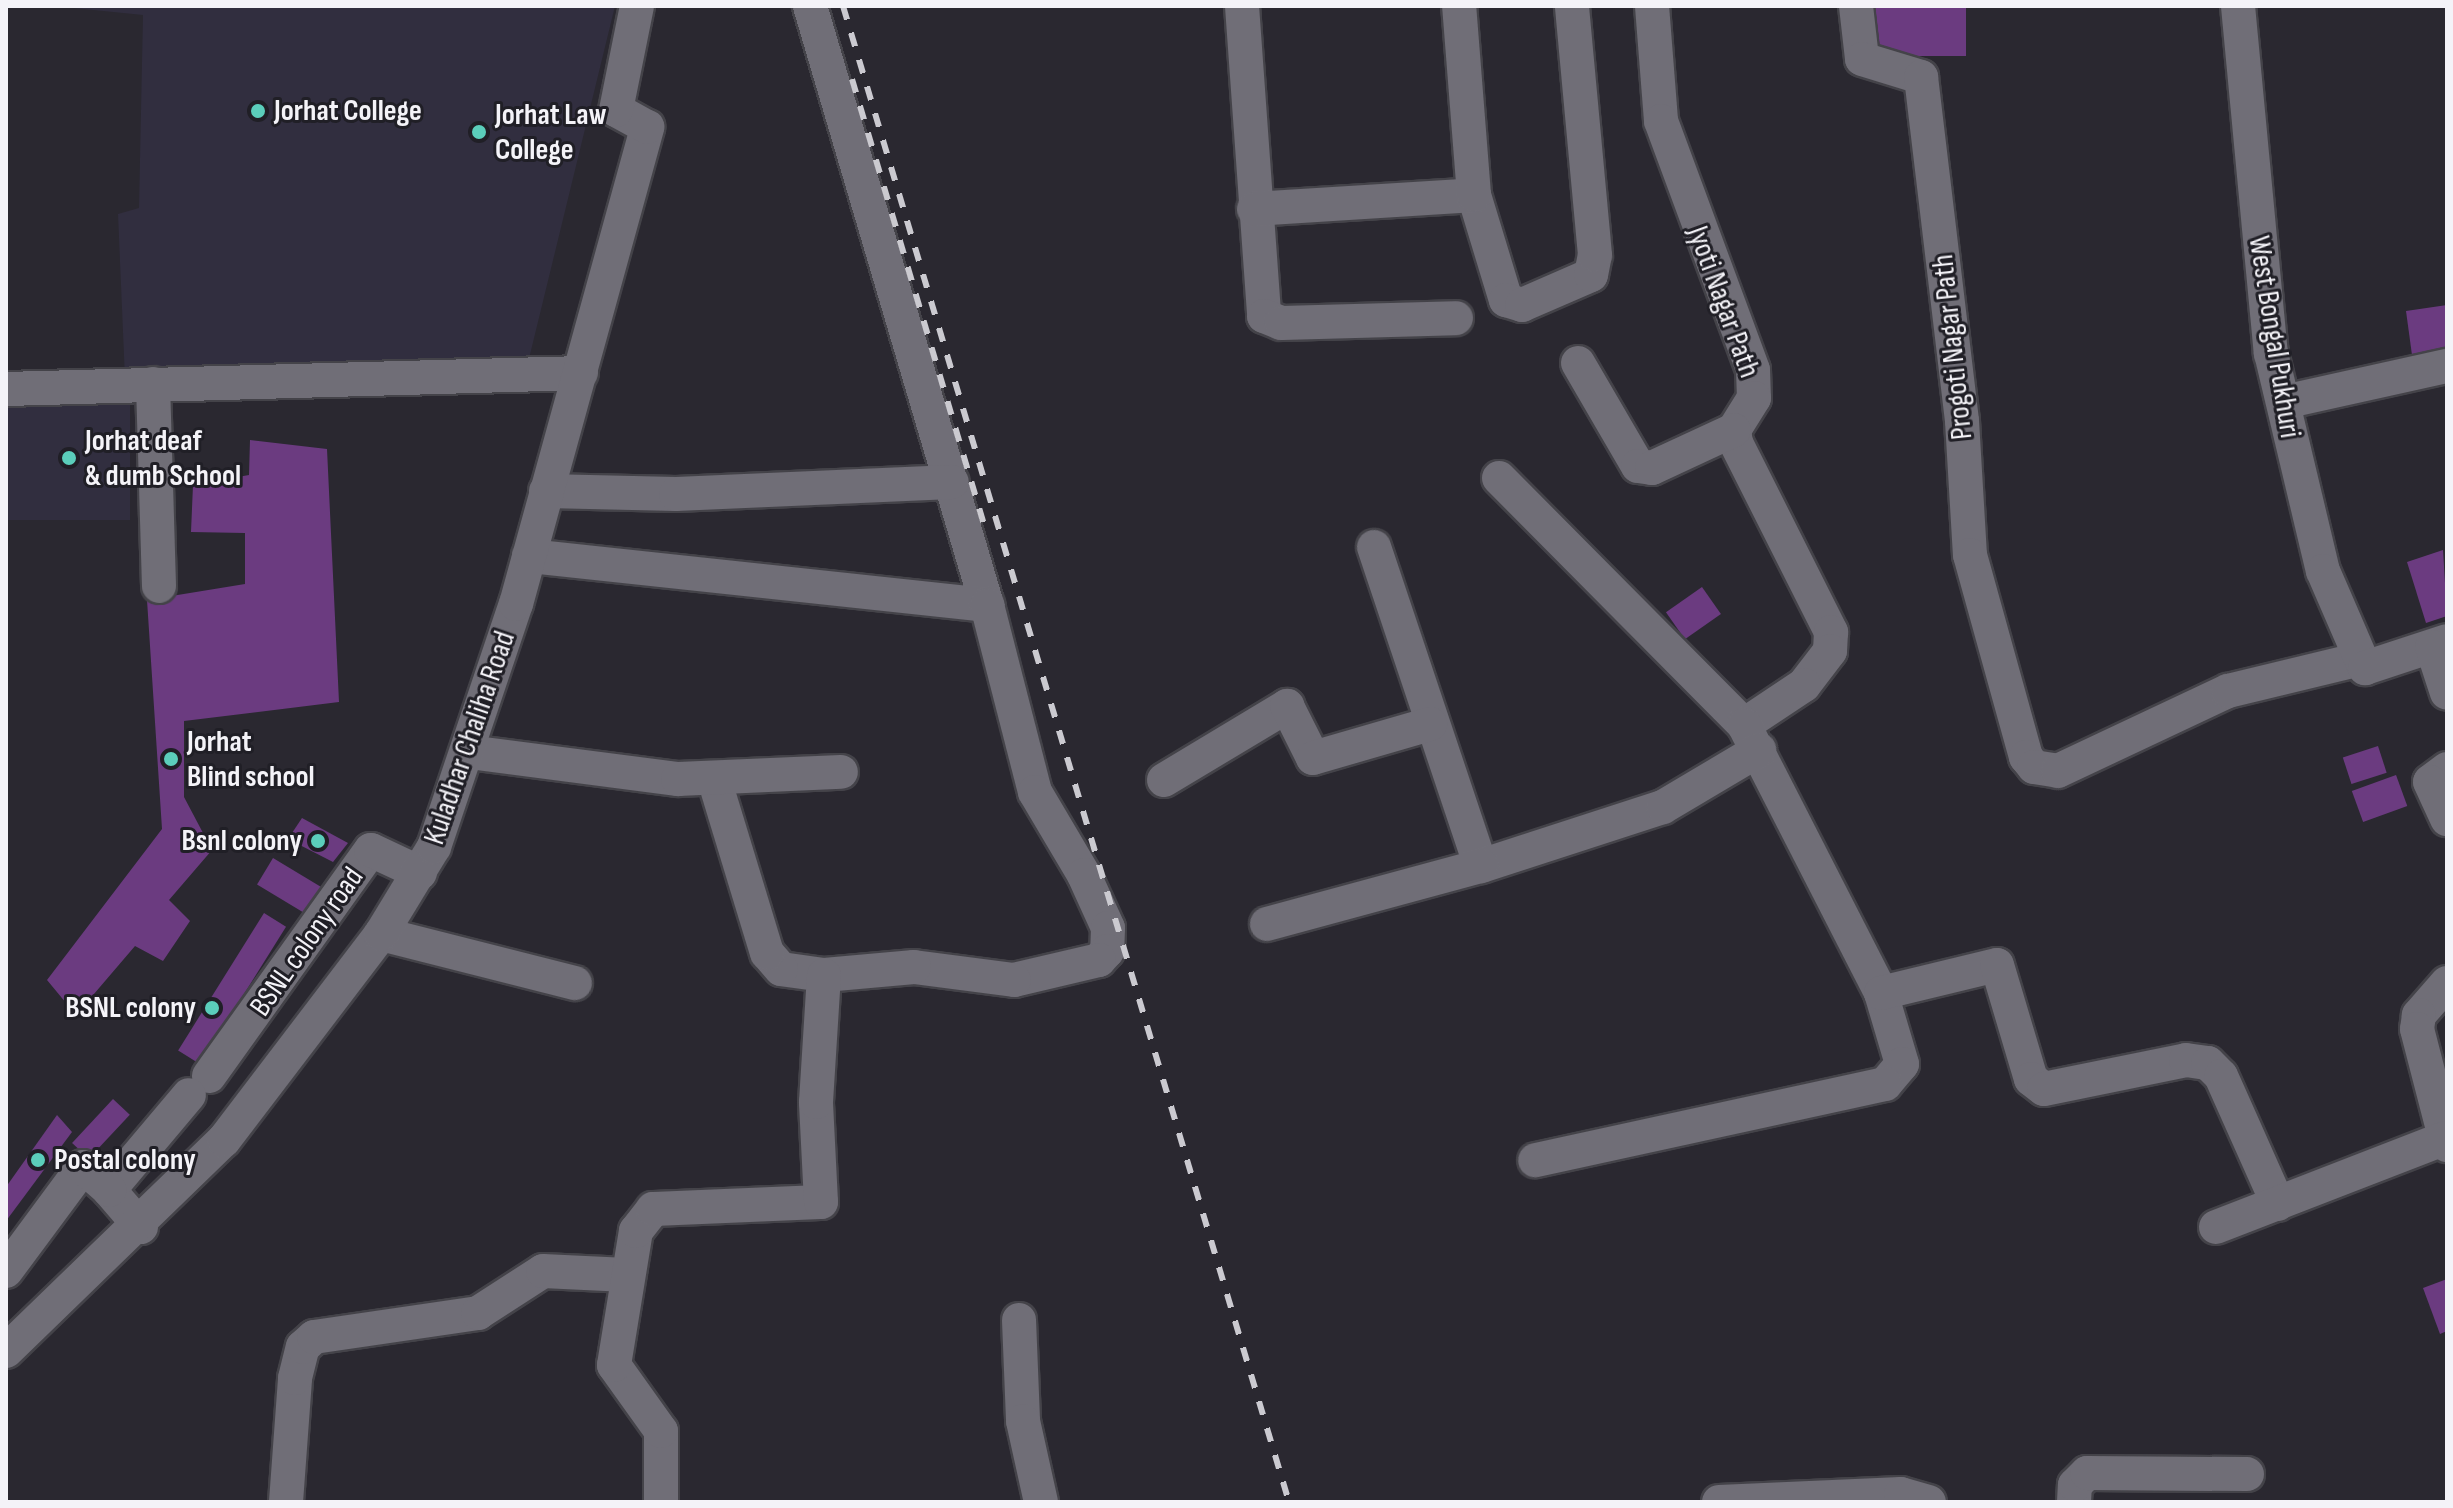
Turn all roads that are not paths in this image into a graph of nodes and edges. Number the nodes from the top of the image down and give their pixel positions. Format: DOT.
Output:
graph roads {
  1 [pos="637,6"];
  2 [pos="810,6"];
  3 [pos="1242,6"];
  4 [pos="1459,6"];
  5 [pos="1572,6"];
  6 [pos="1652,6"];
  7 [pos="1856,6"];
  8 [pos="2238,6"];
  9 [pos="1474,195"];
  10 [pos="1254,209"];
  11 [pos="1456,318"];
  12 [pos="1578,363"];
  13 [pos="2447,366"];
  14 [pos="581,373"];
  15 [pos="153,384"];
  16 [pos="6,389"];
  17 [pos="2284,402"];
  18 [pos="1734,430"];
  19 [pos="1499,478"];
  20 [pos="952,482"];
  21 [pos="546,491"];
  22 [pos="1374,547"];
  23 [pos="529,556"];
  24 [pos="159,586"];
  25 [pos="987,605"];
  26 [pos="2439,644"];
  27 [pos="2356,660"];
  28 [pos="2447,693"];
  29 [pos="1430,724"];
  30 [pos="1751,737"];
  31 [pos="469,752"];
  32 [pos="2447,769"];
  33 [pos="841,772"];
  34 [pos="714,779"];
  35 [pos="1164,780"];
  36 [pos="2447,819"];
  37 [pos="1481,866"];
  38 [pos="420,873"];
  39 [pos="1267,924"];
  40 [pos="381,934"];
  41 [pos="824,975"];
  42 [pos="575,983"];
  43 [pos="2447,983"];
  44 [pos="1881,993"];
  45 [pos="2446,1141"];
  46 [pos="1535,1160"];
  47 [pos="109,1190"];
  48 [pos="2278,1204"];
  49 [pos="141,1227"];
  50 [pos="2216,1227"];
  51 [pos="6,1271"];
  52 [pos="627,1275"];
  53 [pos="1019,1320"];
  54 [pos="6,1351"];
  55 [pos="2247,1474"];
  56 [pos="286,1502"];
  57 [pos="661,1502"];
  58 [pos="1041,1502"];
  59 [pos="1719,1502"];
  60 [pos="1929,1502"];
  61 [pos="2074,1502"];
  1 -- 14 [label="street, Kuladhar Chaliha Road"];
  2 -- 20 [label="street"];
  3 -- 10 [label="street"];
  4 -- 9 [label="street"];
  5 -- 9 [label="street"];
  6 -- 18 [label="street, Jyoti Nagar Path"];
  7 -- 27 [label="street, Progoti Nagar Path"];
  8 -- 17 [label="street, West Bongal Pukhuri"];
  9 -- 10 [label="street"];
  10 -- 11 [label="street"];
  12 -- 18 [label="street"];
  13 -- 17 [label="street"];
  14 -- 15 [label="street"];
  14 -- 21 [label="street, Kuladhar Chaliha Road"];
  15 -- 16 [label="street"];
  15 -- 24 [label="street"];
  17 -- 27 [label="street, West Bongal Pukhuri"];
  18 -- 30 [label="street"];
  19 -- 30 [label="street"];
  20 -- 21 [label="street"];
  20 -- 25 [label="street"];
  21 -- 23 [label="street, Kuladhar Chaliha Road"];
  22 -- 29 [label="street"];
  23 -- 25 [label="street"];
  23 -- 31 [label="street, Kuladhar Chaliha Road"];
  25 -- 41 [label="street"];
  26 -- 27 [label="street"];
  26 -- 28 [label="street"];
  29 -- 35 [label="street"];
  29 -- 37 [label="street"];
  30 -- 37 [label="street"];
  30 -- 44 [label="street"];
  31 -- 34 [label="street"];
  31 -- 38 [label="street, Kuladhar Chaliha Road"];
  32 -- 36 [label="street"];
  33 -- 34 [label="street"];
  34 -- 41 [label="street"];
  37 -- 39 [label="street"];
  38 -- 40 [label="street, Kuladhar Chaliha Road"];
  38 -- 47 [label="street, BSNL colony road"];
  40 -- 42 [label="street"];
  40 -- 49 [label="street, Kuladhar Chaliha Road"];
  41 -- 52 [label="street"];
  43 -- 45 [label="street"];
  44 -- 46 [label="street"];
  44 -- 48 [label="street"];
  45 -- 48 [label="street"];
  47 -- 49 [label="street"];
  47 -- 51 [label="street"];
  48 -- 50 [label="street"];
  49 -- 54 [label="street, Kuladhar Chaliha Road"];
  52 -- 56 [label="street"];
  52 -- 57 [label="street"];
  53 -- 58 [label="street"];
  55 -- 61 [label="street"];
  59 -- 60 [label="street"];
}
